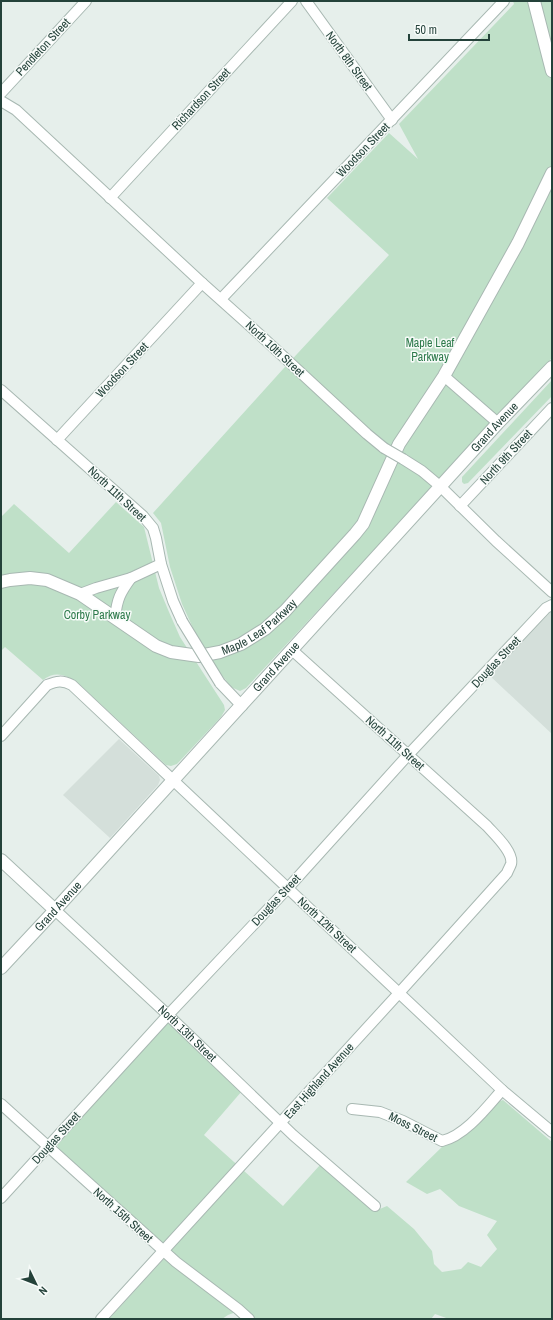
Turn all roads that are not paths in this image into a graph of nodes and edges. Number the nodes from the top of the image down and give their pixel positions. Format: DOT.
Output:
graph roads {
  1 [pos="86,1"];
  2 [pos="292,1"];
  3 [pos="306,1"];
  4 [pos="504,1"];
  5 [pos="534,1"];
  6 [pos="552,71"];
  7 [pos="1,93"];
  8 [pos="1,101"];
  9 [pos="392,120"];
  10 [pos="552,173"];
  11 [pos="110,198"];
  12 [pos="202,284"];
  13 [pos="221,300"];
  14 [pos="552,367"];
  15 [pos="444,376"];
  16 [pos="1,390"];
  17 [pos="552,408"];
  18 [pos="498,423"];
  19 [pos="57,440"];
  20 [pos="441,487"];
  21 [pos="460,506"];
  22 [pos="161,564"];
  23 [pos="131,578"];
  24 [pos="1,582"];
  25 [pos="552,592"];
  26 [pos="80,594"];
  27 [pos="552,605"];
  28 [pos="115,618"];
  29 [pos="292,650"];
  30 [pos="242,706"];
  31 [pos="1,736"];
  32 [pos="408,755"];
  33 [pos="174,780"];
  34 [pos="496,837"];
  35 [pos="1,860"];
  36 [pos="288,888"];
  37 [pos="55,910"];
  38 [pos="1,968"];
  39 [pos="399,993"];
  40 [pos="168,1015"];
  41 [pos="502,1090"];
  42 [pos="1,1104"];
  43 [pos="352,1109"];
  44 [pos="280,1123"];
  45 [pos="552,1132"];
  46 [pos="48,1148"];
  47 [pos="1,1198"];
  48 [pos="375,1206"];
  49 [pos="163,1251"];
  50 [pos="101,1319"];
  51 [pos="249,1319"];
  1 -- 7 [label="street, Pendleton Street"];
  2 -- 11 [label="street, Richardson Street"];
  3 -- 9 [label="street, North 8th Street"];
  4 -- 9 [label="street, Woodson Street"];
  5 -- 6 [label="street"];
  8 -- 11 [label="street, North 10th Street"];
  9 -- 13 [label="street, Woodson Street"];
  10 -- 15 [label="street, Maple Leaf Parkway"];
  11 -- 12 [label="street, North 10th Street"];
  12 -- 13 [label="street, North 10th Street"];
  12 -- 19 [label="street, Woodson Street"];
  13 -- 20 [label="street, North 10th Street, bridge"];
  14 -- 18 [label="street, Grand Avenue"];
  15 -- 18 [label="street"];
  15 -- 28 [label="street, Maple Leaf Parkway"];
  16 -- 19 [label="street, North 11th Street"];
  17 -- 21 [label="street, North 9th Street"];
  18 -- 20 [label="street, Grand Avenue"];
  19 -- 22 [label="street, North 11th Street"];
  20 -- 21 [label="street, North 10th Street"];
  20 -- 29 [label="street, Grand Avenue"];
  21 -- 25 [label="street, North 10th Street"];
  22 -- 23 [label="street"];
  22 -- 30 [label="street, North 11th Street, bridge"];
  23 -- 26 [label="street"];
  23 -- 28 [label="street"];
  24 -- 26 [label="street"];
  26 -- 28 [label="street"];
  27 -- 32 [label="street, Douglas Street"];
  29 -- 30 [label="street, Grand Avenue"];
  29 -- 32 [label="street, North 11th Street"];
  30 -- 33 [label="street, Grand Avenue"];
  31 -- 33 [label="street, North 12th Street"];
  32 -- 34 [label="street, North 11th Street"];
  32 -- 36 [label="street, Douglas Street"];
  33 -- 36 [label="street, North 12th Street"];
  33 -- 37 [label="street, Grand Avenue"];
  34 -- 39 [label="street, East Highland Avenue"];
  35 -- 37 [label="street, North 13th Street"];
  36 -- 39 [label="street, North 12th Street"];
  36 -- 40 [label="street, Douglas Street"];
  37 -- 38 [label="street, Grand Avenue"];
  37 -- 40 [label="street, North 13th Street"];
  39 -- 41 [label="street, North 12th Street"];
  39 -- 44 [label="street, East Highland Avenue"];
  40 -- 44 [label="street, North 13th Street"];
  40 -- 46 [label="street, Douglas Street"];
  41 -- 43 [label="street, Moss Street"];
  41 -- 45 [label="street, North 12th Street"];
  42 -- 46 [label="street, North 15th Street"];
  44 -- 48 [label="street, North 13th Street"];
  44 -- 49 [label="street, East Highland Avenue"];
  46 -- 47 [label="street, Douglas Street"];
  46 -- 49 [label="street, North 15th Street"];
  49 -- 50 [label="street, East Highland Avenue"];
  49 -- 51 [label="street, North 15th Street"];
}
